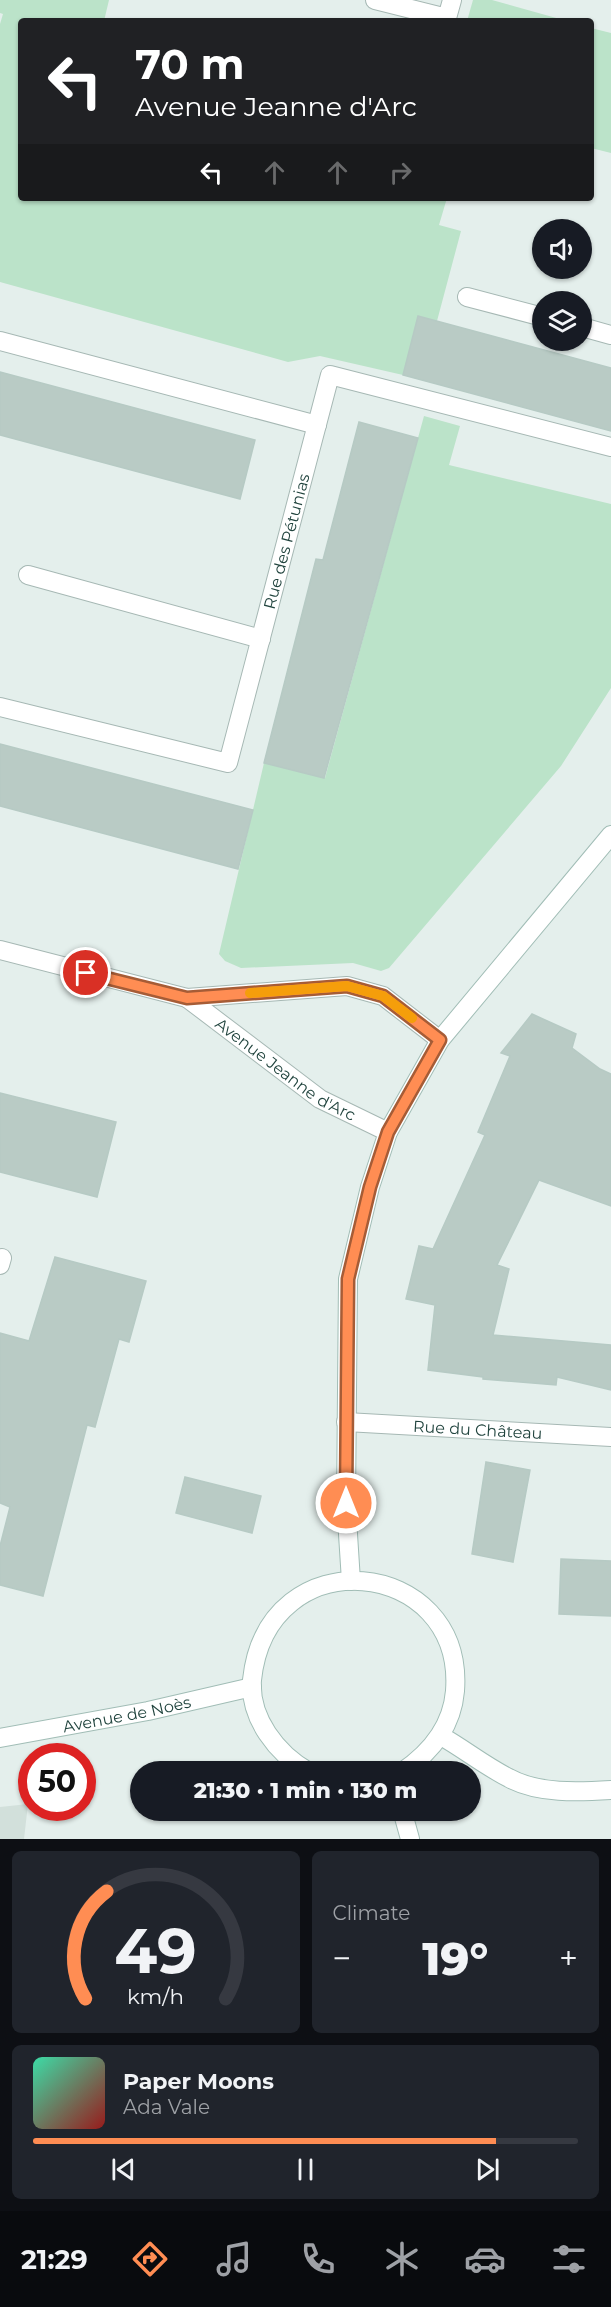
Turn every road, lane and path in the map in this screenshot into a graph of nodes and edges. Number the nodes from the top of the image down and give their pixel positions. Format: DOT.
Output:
graph roads {
  1 [pos="375,0"];
  2 [pos="452,0"];
  3 [pos="467,297"];
  4 [pos="532,314"];
  5 [pos="592,330"];
  6 [pos="611,335"];
  7 [pos="0,341"];
  8 [pos="317,425"];
  9 [pos="611,447"];
  10 [pos="28,575"];
  11 [pos="261,639"];
  12 [pos="0,707"];
  13 [pos="611,836"];
  14 [pos="0,950"];
  15 [pos="187,998"];
  16 [pos="440,1040"];
  17 [pos="388,1132"];
  18 [pos="346,1422"];
  19 [pos="611,1437"];
  20 [pos="351,1581"];
  21 [pos="252,1687"];
  22 [pos="441,1736"];
  23 [pos="0,1738"];
  24 [pos="291,1761"];
  25 [pos="418,1761"];
  26 [pos="611,1790"];
  27 [pos="405,1821"];
  28 [pos="410,1839"];
  1 -- 2 [label="street"];
  3 -- 4 [label="street"];
  5 -- 6 [label="street"];
  7 -- 8 [label="street"];
  8 -- 9 [label="street, Rue des Pétunias"];
  8 -- 11 [label="street, Rue des Pétunias"];
  10 -- 11 [label="street"];
  11 -- 12 [label="street, Rue des Pétunias"];
  13 -- 16 [label="street"];
  14 -- 15 [label="street, Avenue Jeanne d'Arc"];
  15 -- 16 [label="street, Avenue Jeanne d'Arc"];
  15 -- 17 [label="street, Avenue Jeanne d'Arc"];
  16 -- 17 [label="street"];
  17 -- 18 [label="street"];
  18 -- 19 [label="street, Rue du Château"];
  18 -- 20 [label="street"];
  20 -- 21 [label="street"];
  20 -- 22 [label="street"];
  21 -- 23 [label="street, Avenue de Noès"];
  21 -- 24 [label="street"];
  22 -- 25 [label="street"];
  22 -- 26 [label="street"];
  27 -- 28 [label="street"];
}
